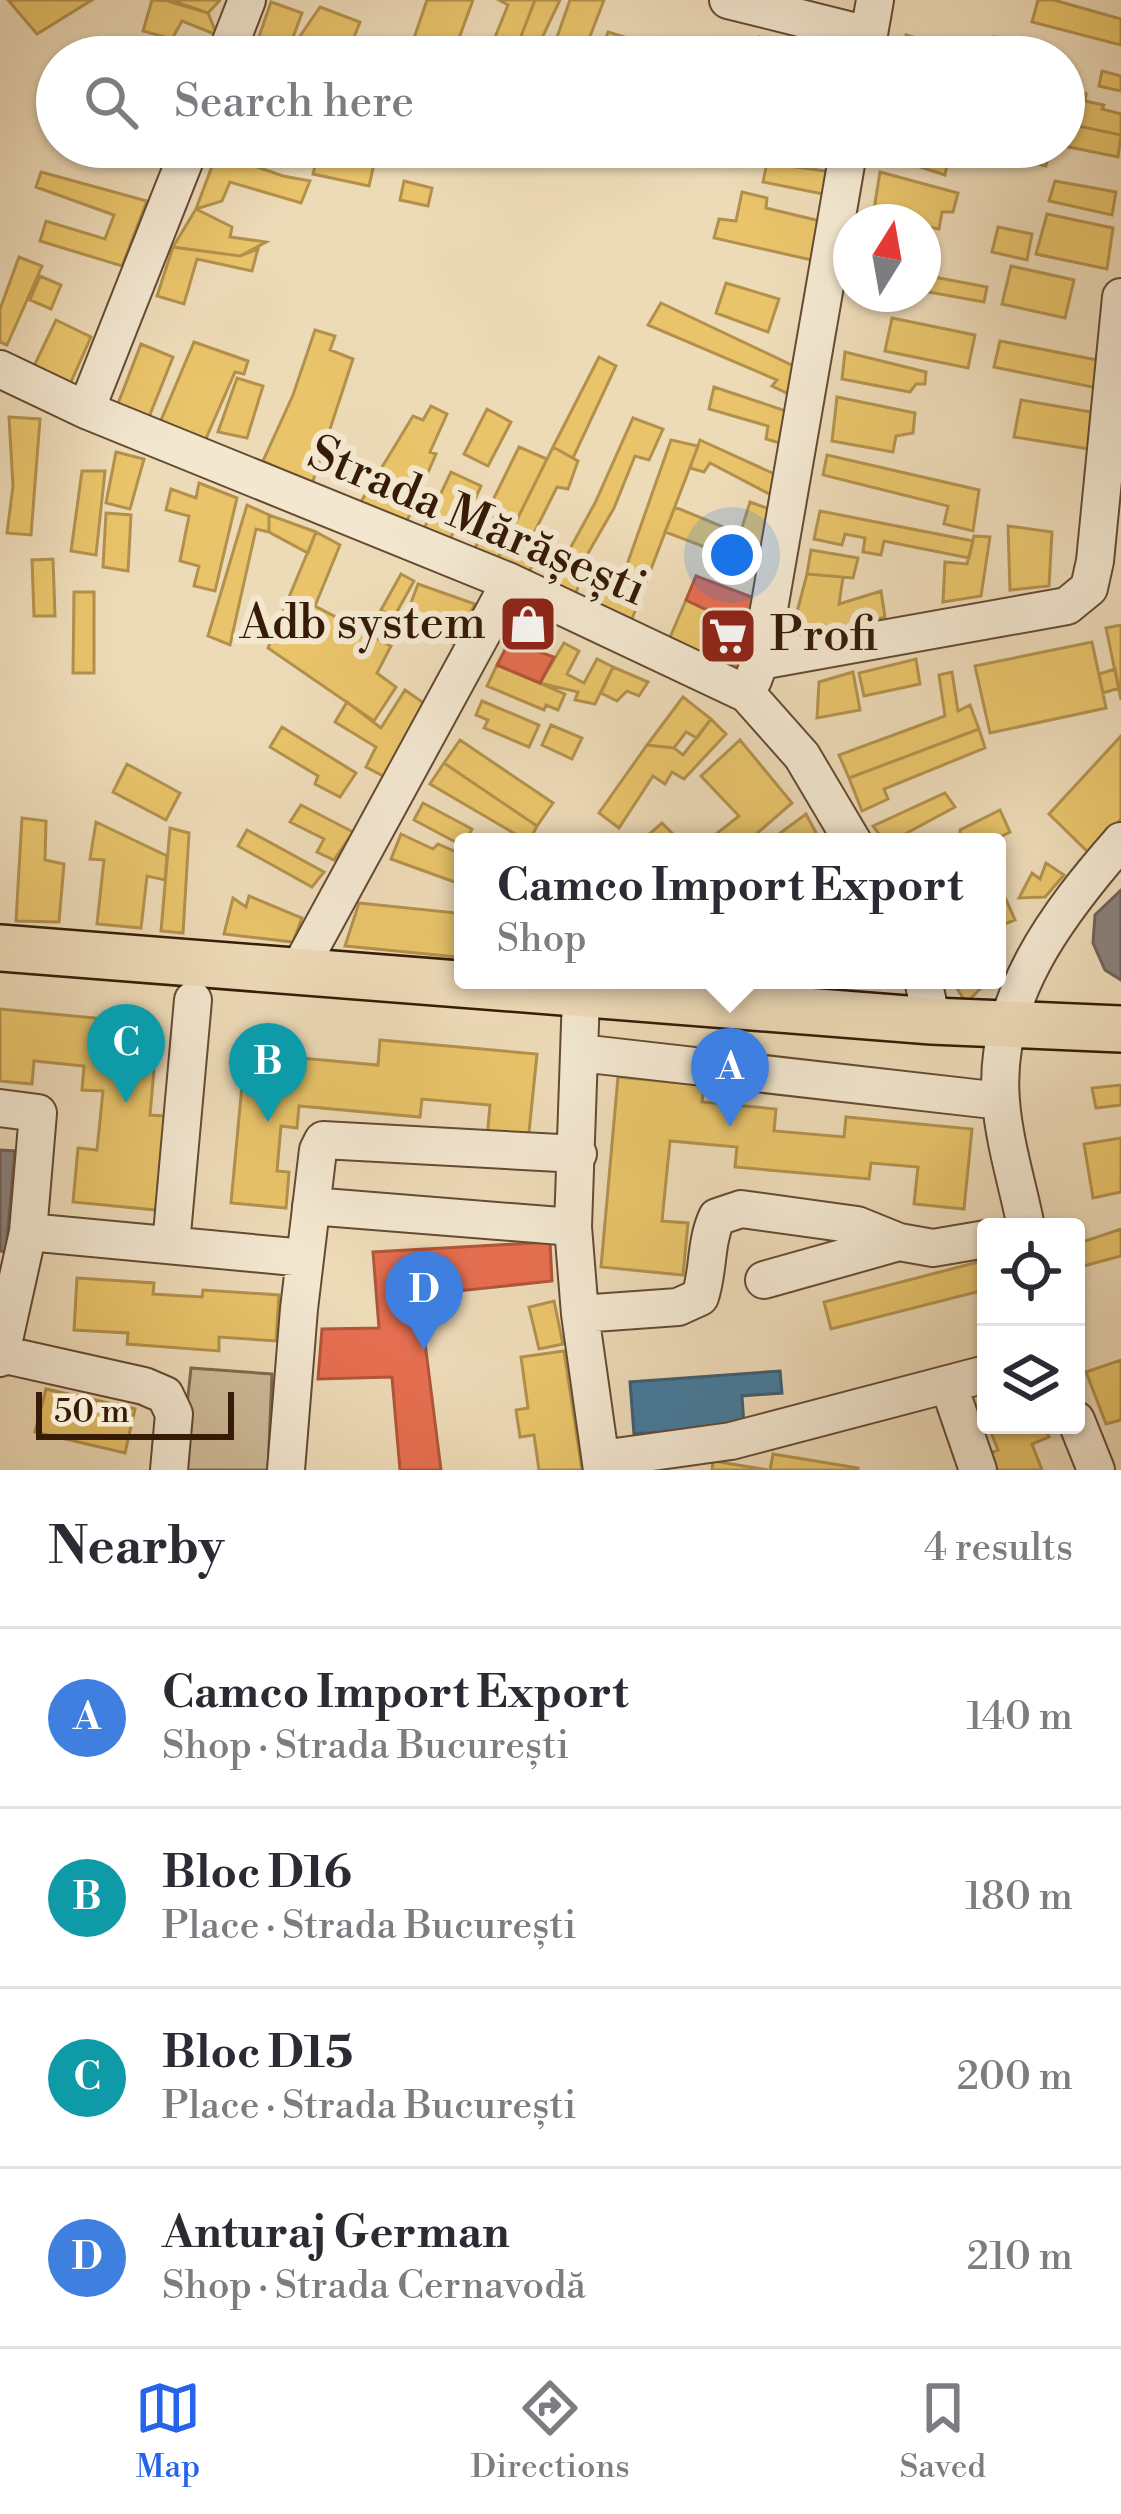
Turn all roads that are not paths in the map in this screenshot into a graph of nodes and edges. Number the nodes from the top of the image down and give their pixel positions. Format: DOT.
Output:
graph roads {
  1 [pos="247,0"];
  2 [pos="728,0"];
  3 [pos="869,31"];
  4 [pos="233,36"];
  5 [pos="182,168"];
  6 [pos="845,168"];
  7 [pos="1121,297"];
  8 [pos="0,369"];
  9 [pos="86,410"];
  10 [pos="510,582"];
  11 [pos="754,678"];
  12 [pos="848,833"];
  13 [pos="1121,841"];
  14 [pos="0,948"];
  15 [pos="297,973"];
  16 [pos="454,985"];
  17 [pos="513,989"];
  18 [pos="581,994"];
  19 [pos="193,1000"];
  20 [pos="927,1001"];
  21 [pos="1010,1025"];
  22 [pos="1121,1029"];
  23 [pos="580,1053"];
  24 [pos="1001,1101"];
  25 [pos="0,1108"];
  26 [pos="578,1154"];
  27 [pos="311,1205"];
  28 [pos="1024,1218"];
  29 [pos="573,1227"];
  30 [pos="28,1232"];
  31 [pos="977,1241"];
  32 [pos="899,1242"];
  33 [pos="171,1246"];
  34 [pos="305,1258"];
  35 [pos="764,1280"];
  36 [pos="580,1314"];
  37 [pos="0,1356"];
  38 [pos="977,1377"];
  39 [pos="949,1386"];
  40 [pos="1082,1434"];
  41 [pos="602,1464"];
  42 [pos="169,1470"];
  43 [pos="286,1470"];
  44 [pos="978,1470"];
  45 [pos="1096,1470"];
  1 -- 4 [label="street"];
  2 -- 3 [label="street"];
  5 -- 9 [label="street"];
  6 -- 11 [label="street"];
  7 -- 11 [label="street"];
  8 -- 9 [label="street, Strada Mărășești"];
  9 -- 10 [label="street, Strada Mărășești"];
  10 -- 11 [label="street, Strada Mărășești"];
  10 -- 15 [label="street"];
  11 -- 12 [label="street, Strada Mărășești"];
  13 -- 21 [label="street"];
  14 -- 15 [label="main road"];
  15 -- 16 [label="main road"];
  17 -- 18 [label="main road"];
  18 -- 20 [label="main road"];
  18 -- 23 [label="street"];
  19 -- 33 [label="street"];
  20 -- 21 [label="main road"];
  21 -- 22 [label="main road"];
  21 -- 24 [label="street"];
  23 -- 24 [label="street"];
  23 -- 26 [label="street"];
  24 -- 28 [label="street"];
  25 -- 30 [label="street"];
  26 -- 27 [label="street"];
  26 -- 29 [label="street"];
  27 -- 29 [label="street"];
  27 -- 34 [label="street"];
  29 -- 36 [label="street"];
  30 -- 33 [label="street"];
  30 -- 37 [label="street"];
  31 -- 32 [label="street"];
  32 -- 35 [label="street"];
  32 -- 36 [label="street"];
  33 -- 34 [label="street"];
  34 -- 43 [label="street"];
  36 -- 41 [label="street"];
  37 -- 42 [label="street"];
  38 -- 39 [label="street"];
  39 -- 41 [label="street"];
  39 -- 44 [label="street"];
  40 -- 45 [label="street"];
}
